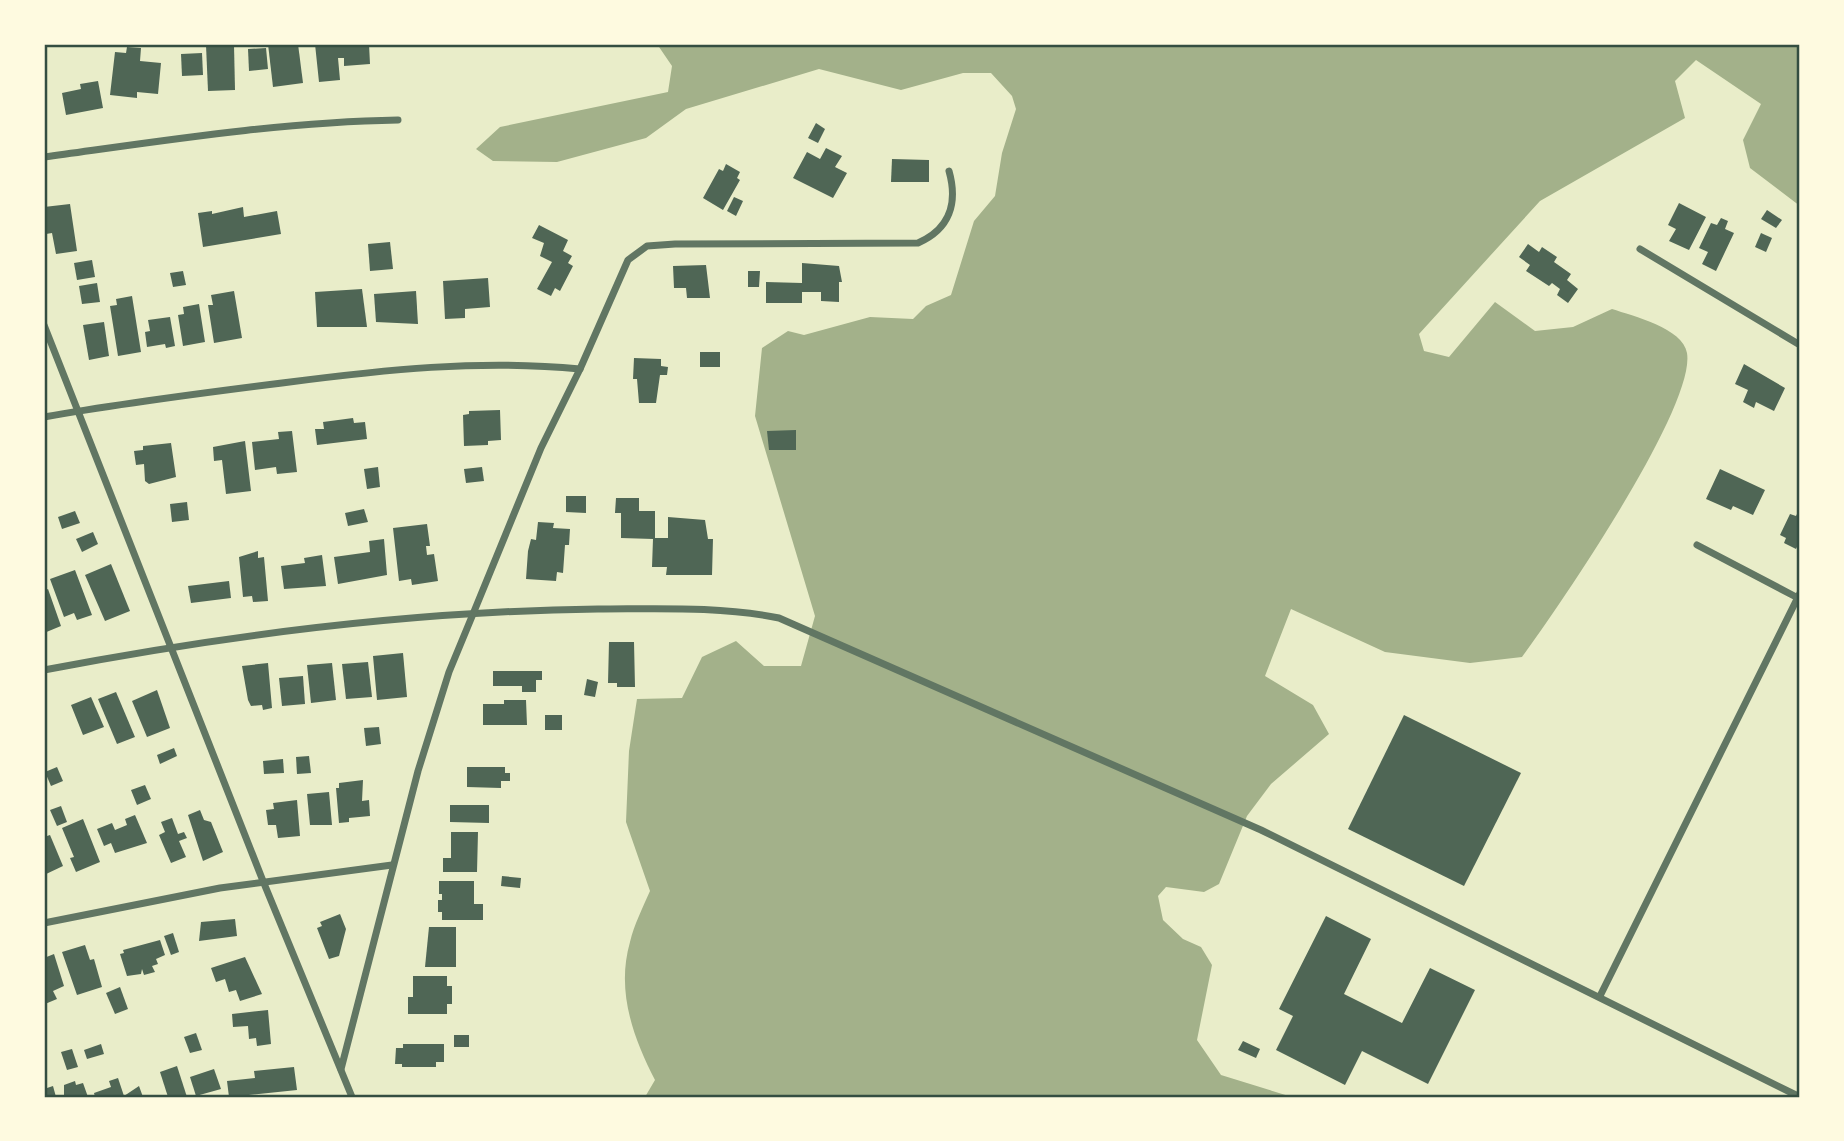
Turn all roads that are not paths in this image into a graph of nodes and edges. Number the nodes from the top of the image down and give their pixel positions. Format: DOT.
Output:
graph roads {
  1 [pos="398,120"];
  2 [pos="44,157"];
  3 [pos="949,171"];
  4 [pos="1640,249"];
  5 [pos="44,325"];
  6 [pos="1800,345"];
  7 [pos="580,369"];
  8 [pos="78,411"];
  9 [pos="44,417"];
  10 [pos="1697,545"];
  11 [pos="1799,596"];
  12 [pos="472,614"];
  13 [pos="171,648"];
  14 [pos="44,670"];
  15 [pos="392,865"];
  16 [pos="262,881"];
  17 [pos="44,923"];
  18 [pos="1600,996"];
  19 [pos="341,1069"];
  20 [pos="352,1097"];
  21 [pos="1800,1097"];
  1 -- 2 [label="street"];
  3 -- 7 [label="street"];
  4 -- 6 [label="street"];
  5 -- 8 [label="street"];
  7 -- 8 [label="street"];
  7 -- 12 [label="street"];
  8 -- 9 [label="street"];
  8 -- 13 [label="street"];
  10 -- 11 [label="street"];
  11 -- 18 [label="street"];
  12 -- 13 [label="street"];
  12 -- 15 [label="street"];
  12 -- 18 [label="street"];
  13 -- 14 [label="street"];
  13 -- 16 [label="street"];
  15 -- 16 [label="street"];
  15 -- 19 [label="street"];
  16 -- 17 [label="street"];
  16 -- 19 [label="street"];
  18 -- 21 [label="street"];
  19 -- 20 [label="street"];
}
